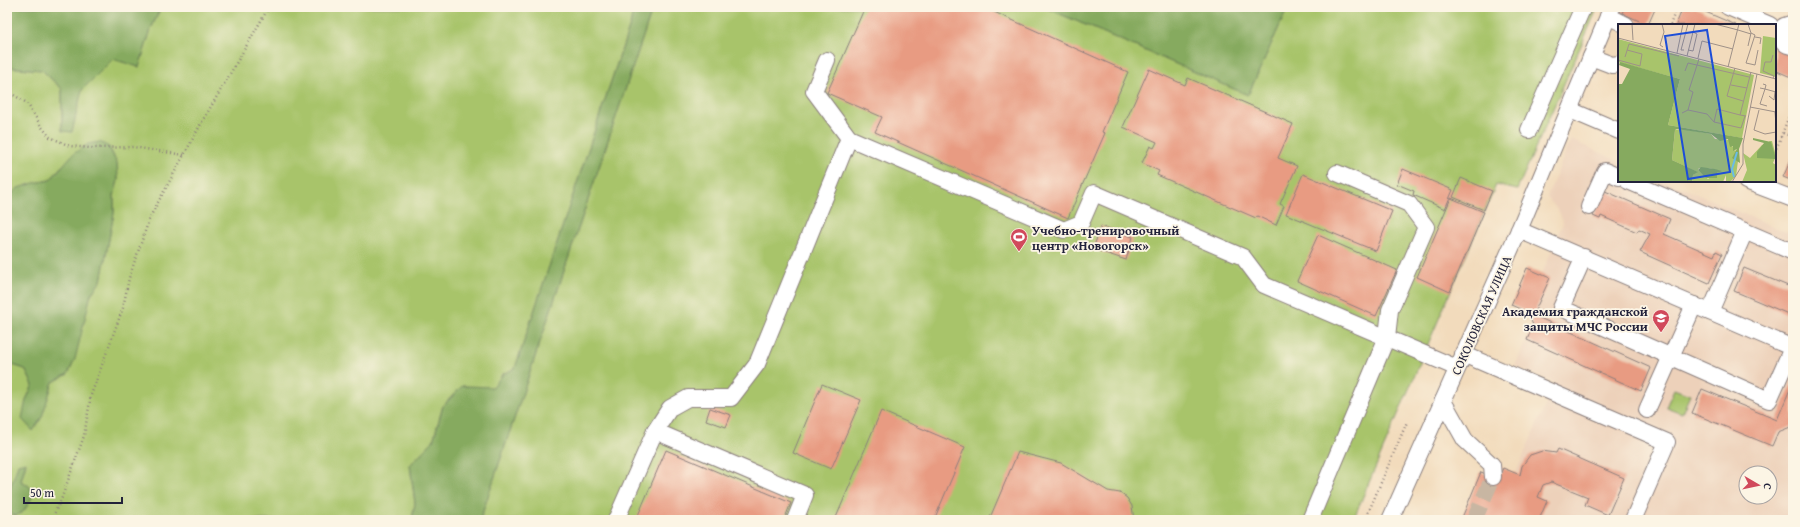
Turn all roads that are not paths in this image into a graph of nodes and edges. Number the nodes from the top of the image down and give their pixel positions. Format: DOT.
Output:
graph roads {
  1 [pos="1583,7"];
  2 [pos="1728,7"];
  3 [pos="1610,11"];
  4 [pos="1625,24"];
  5 [pos="1775,24"];
  6 [pos="1780,26"];
  7 [pos="1793,46"];
  8 [pos="1590,57"];
  9 [pos="827,60"];
  10 [pos="1618,64"];
  11 [pos="1570,110"];
  12 [pos="1529,130"];
  13 [pos="1618,131"];
  14 [pos="849,138"];
  15 [pos="1337,173"];
  16 [pos="1618,177"];
  17 [pos="1630,182"];
  18 [pos="1749,182"];
  19 [pos="1793,199"];
  20 [pos="1589,207"];
  21 [pos="1519,230"];
  22 [pos="1745,231"];
  23 [pos="1793,252"];
  24 [pos="1584,257"];
  25 [pos="1694,305"];
  26 [pos="1710,312"];
  27 [pos="1387,337"];
  28 [pos="1792,348"];
  29 [pos="1671,356"];
  30 [pos="1460,361"];
  31 [pos="1443,401"];
  32 [pos="1647,410"];
  33 [pos="655,431"];
  34 [pos="1493,477"];
  35 [pos="616,520"];
  36 [pos="795,520"];
  37 [pos="1310,520"];
  38 [pos="1390,520"];
  39 [pos="1633,520"];
  1 -- 12 [label="street"];
  2 -- 5 [label="street"];
  3 -- 4 [label="street"];
  3 -- 8 [label="street, СОКОЛОВСКАЯ УЛИЦА"];
  6 -- 7 [label="street"];
  8 -- 10 [label="street"];
  8 -- 11 [label="street, СОКОЛОВСКАЯ УЛИЦА"];
  9 -- 14 [label="street"];
  11 -- 13 [label="street"];
  11 -- 21 [label="street, СОКОЛОВСКАЯ УЛИЦА"];
  14 -- 27 [label="street"];
  14 -- 33 [label="street"];
  15 -- 27 [label="street"];
  16 -- 20 [label="street"];
  17 -- 22 [label="street"];
  18 -- 19 [label="street"];
  21 -- 24 [label="street"];
  21 -- 30 [label="street, СОКОЛОВСКАЯ УЛИЦА"];
  22 -- 23 [label="street"];
  22 -- 26 [label="street"];
  24 -- 25 [label="street"];
  24 -- 29 [label="street"];
  25 -- 26 [label="street"];
  25 -- 29 [label="street"];
  26 -- 28 [label="street"];
  27 -- 30 [label="street"];
  27 -- 37 [label="street"];
  28 -- 29 [label="street"];
  29 -- 32 [label="street"];
  30 -- 31 [label="street, СОКОЛОВСКАЯ УЛИЦА"];
  30 -- 39 [label="street"];
  31 -- 34 [label="street"];
  31 -- 38 [label="street, СОКОЛОВСКАЯ УЛИЦА"];
  33 -- 35 [label="street"];
  33 -- 36 [label="street"];
}
